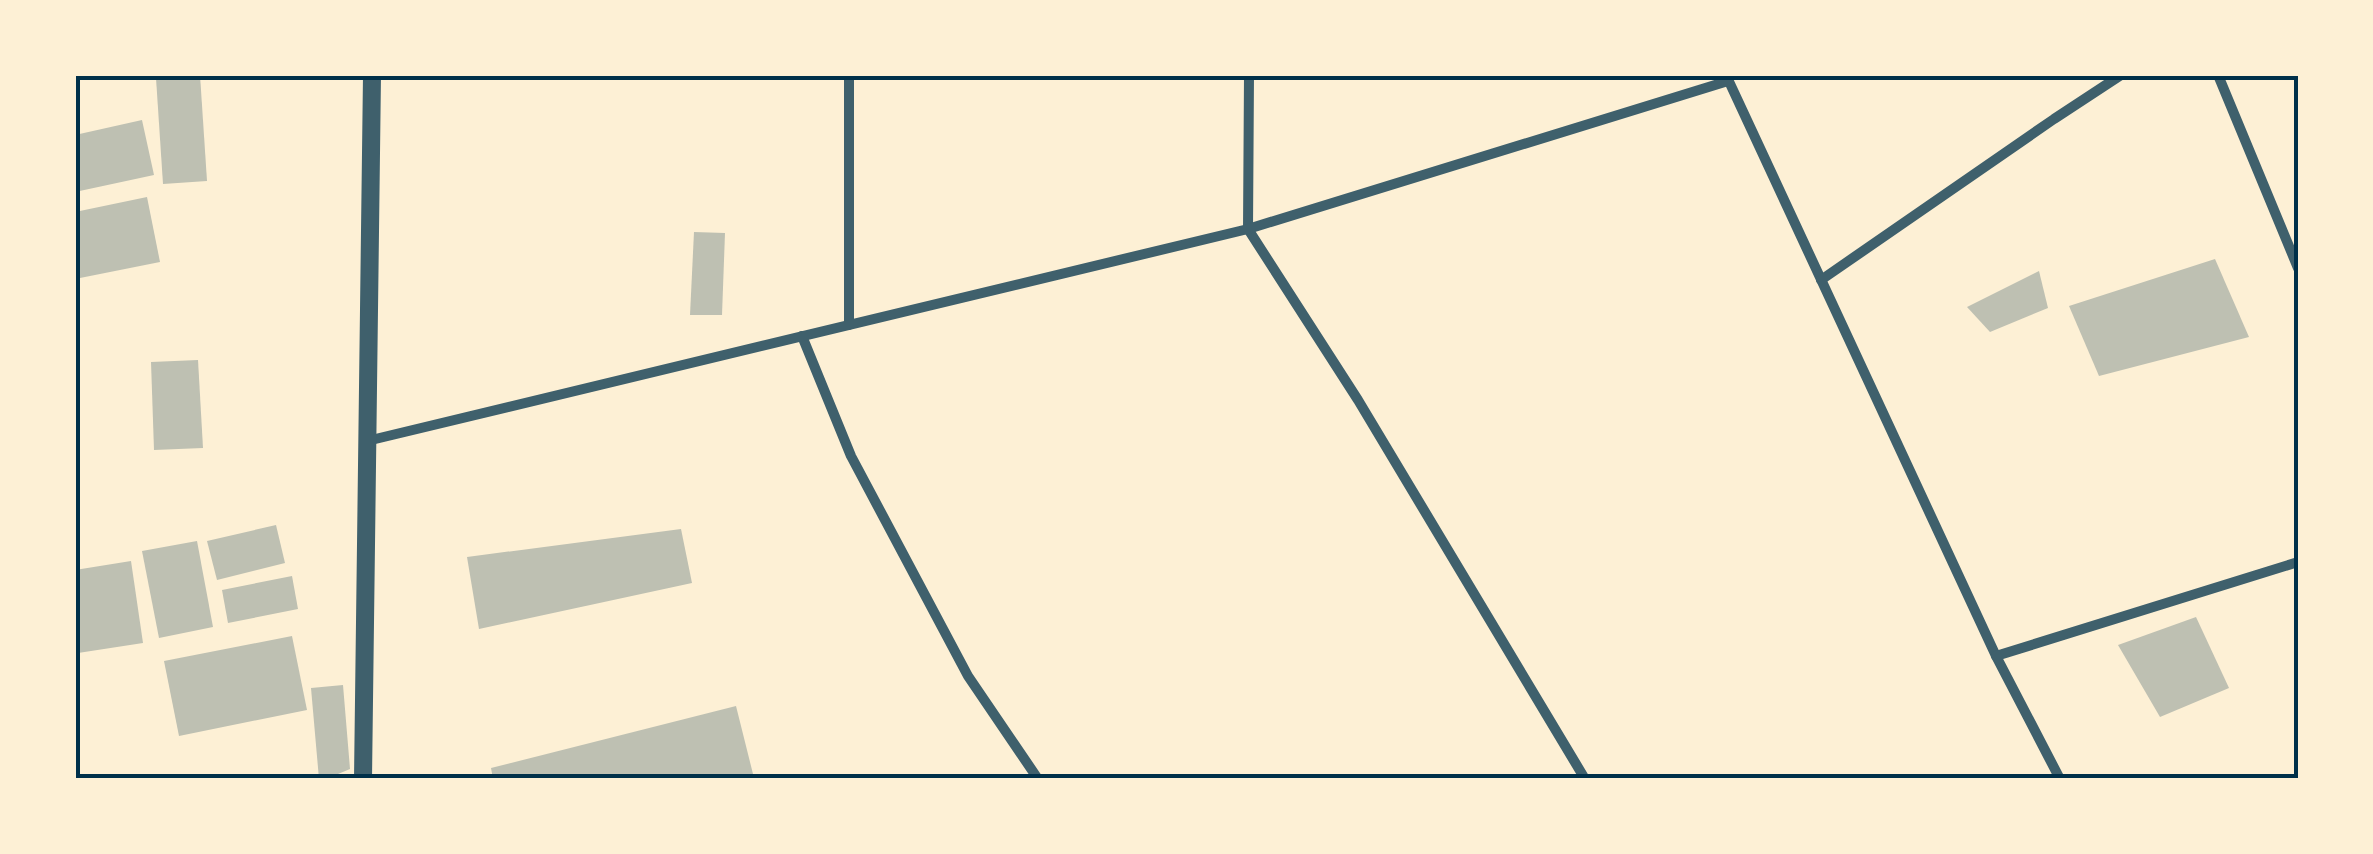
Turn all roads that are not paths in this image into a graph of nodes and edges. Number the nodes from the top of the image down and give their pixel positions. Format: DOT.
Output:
graph roads {
  1 [pos="372,75"];
  2 [pos="849,75"];
  3 [pos="1249,75"];
  4 [pos="2121,75"];
  5 [pos="2218,75"];
  6 [pos="1727,78"];
  7 [pos="1248,228"];
  8 [pos="2298,268"];
  9 [pos="1821,280"];
  10 [pos="849,325"];
  11 [pos="802,336"];
  12 [pos="367,441"];
  13 [pos="2298,562"];
  14 [pos="1996,656"];
  15 [pos="364,779"];
  16 [pos="1038,779"];
  17 [pos="1585,779"];
  18 [pos="2060,779"];
  1 -- 12 [label="street"];
  2 -- 10 [label="street"];
  3 -- 7 [label="street"];
  4 -- 9 [label="street"];
  5 -- 8 [label="street"];
  6 -- 7 [label="street"];
  6 -- 9 [label="street"];
  7 -- 10 [label="street"];
  7 -- 17 [label="street"];
  9 -- 14 [label="street"];
  10 -- 11 [label="street"];
  11 -- 12 [label="street"];
  11 -- 16 [label="street"];
  12 -- 15 [label="street"];
  13 -- 14 [label="street"];
  14 -- 18 [label="street"];
}
